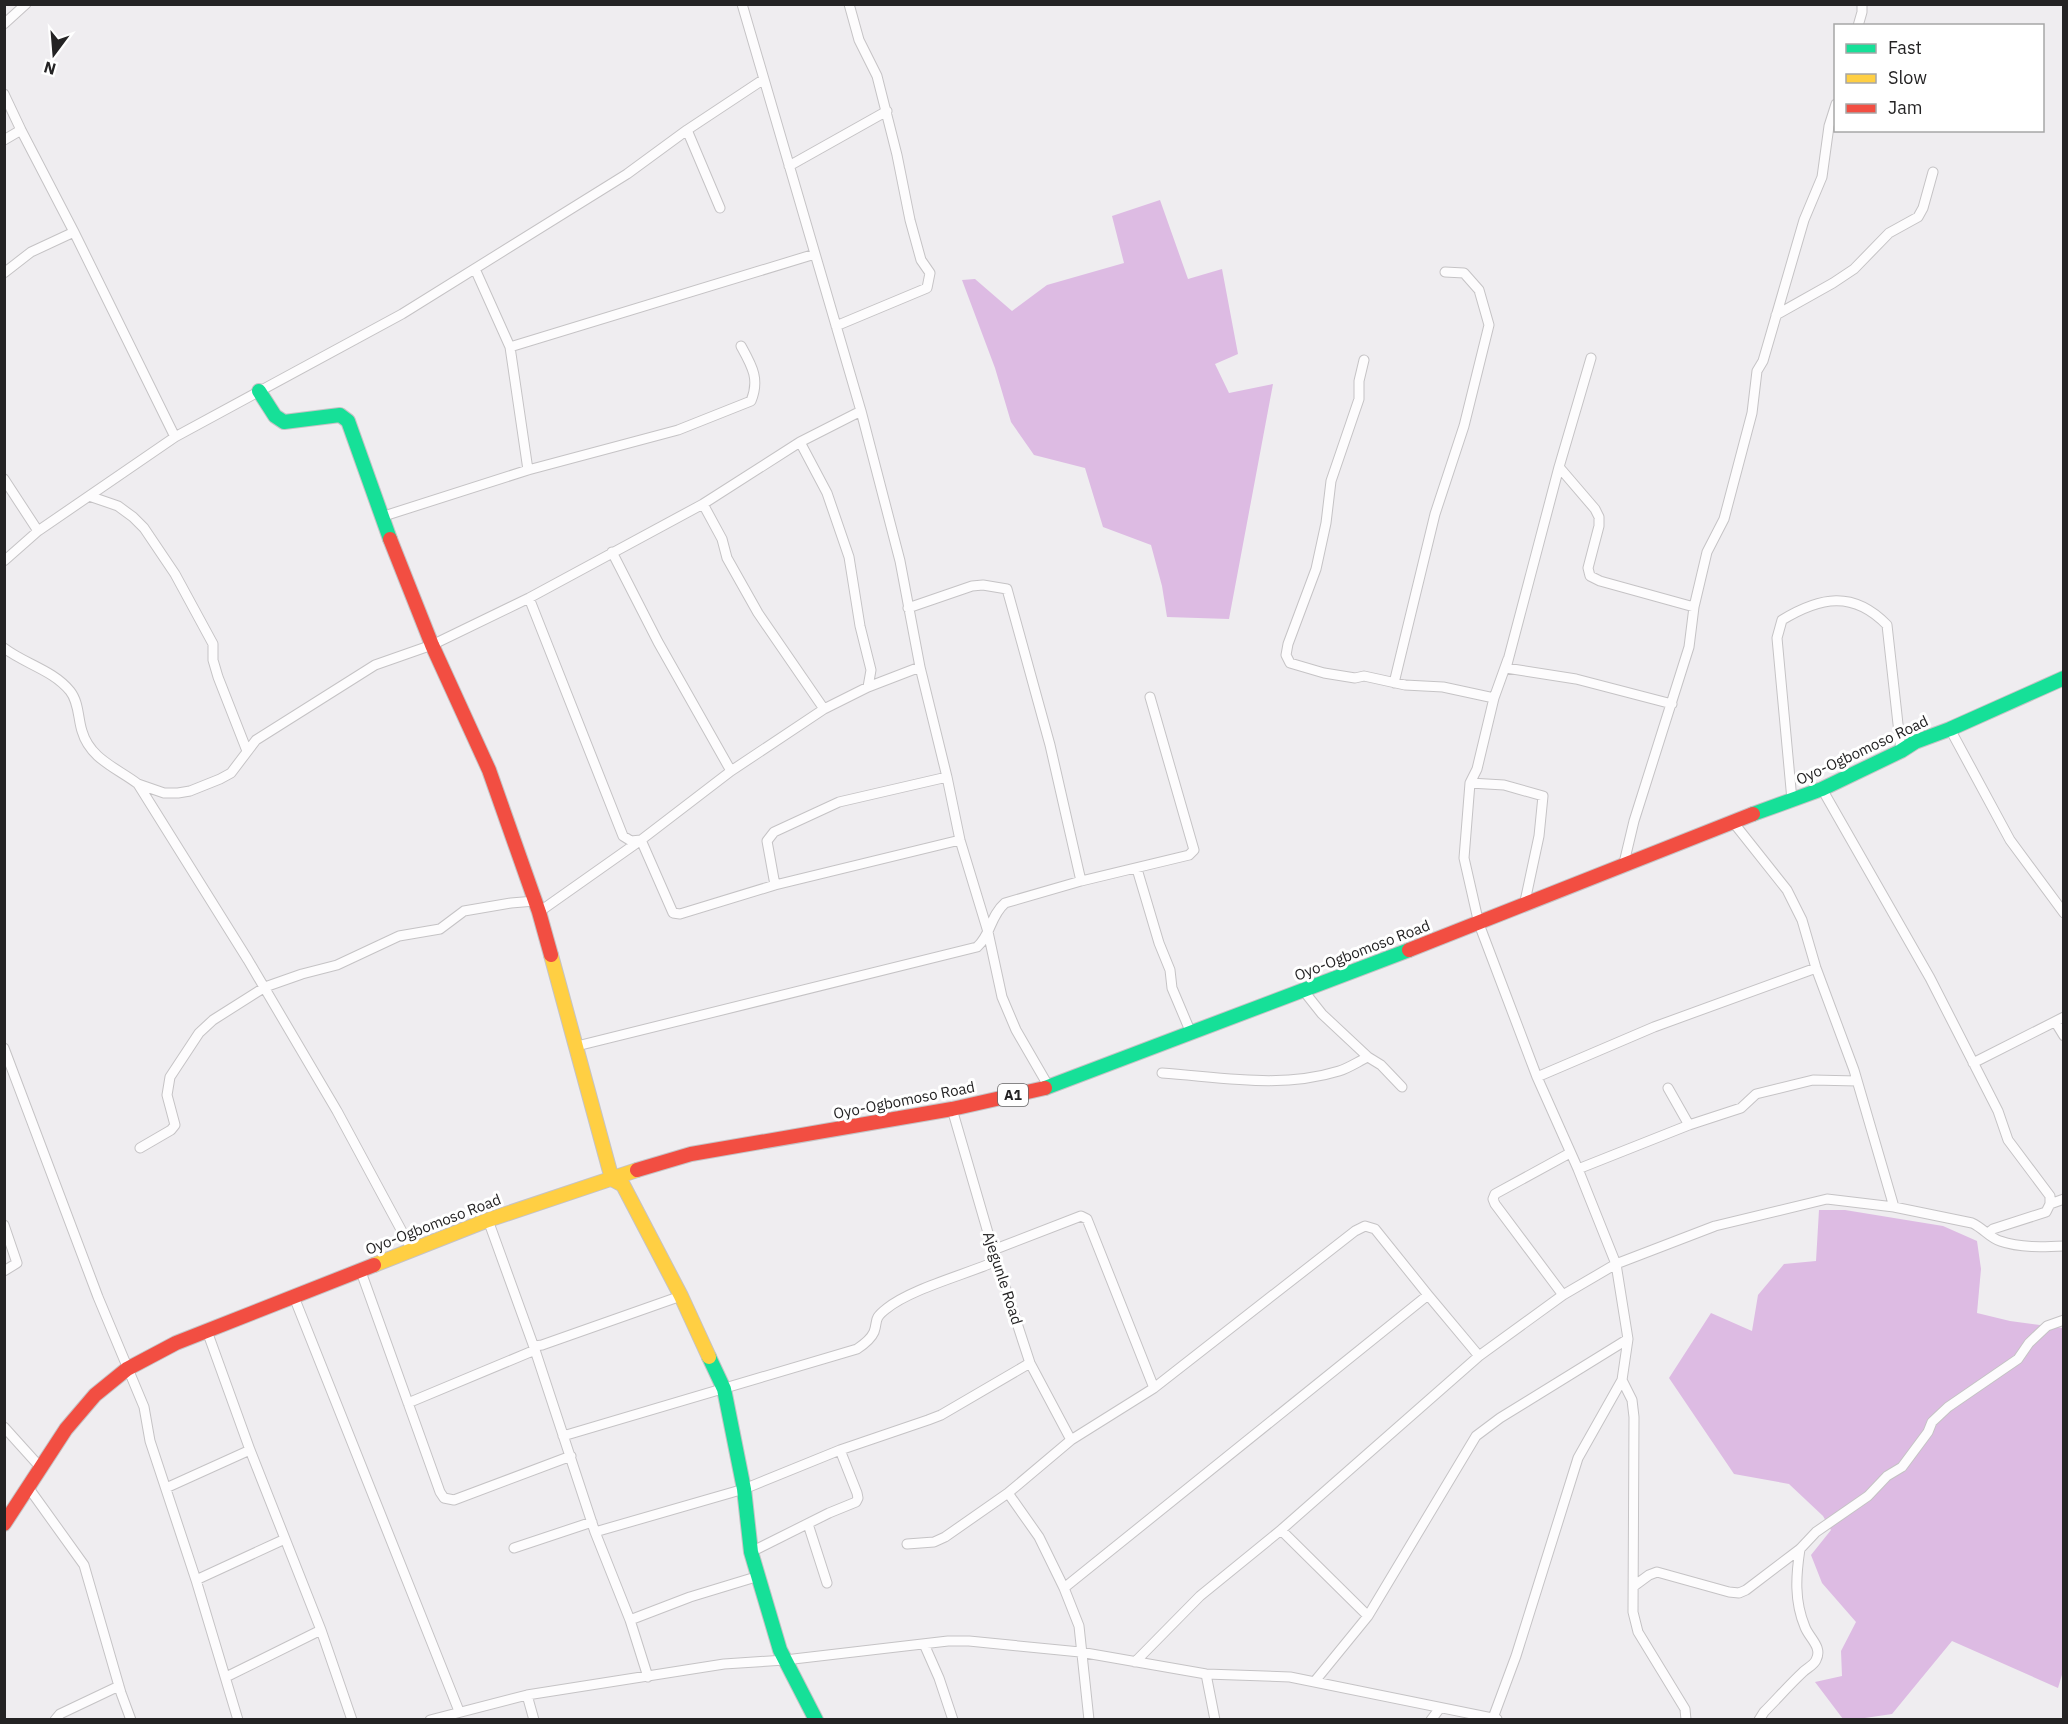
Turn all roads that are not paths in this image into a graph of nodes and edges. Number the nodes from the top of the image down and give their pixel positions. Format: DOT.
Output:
graph roads {
  1 [pos="26,4"];
  2 [pos="742,4"];
  3 [pos="849,4"];
  4 [pos="1862,4"];
  5 [pos="4,24"];
  6 [pos="1859,24"];
  7 [pos="764,79"];
  8 [pos="4,94"];
  9 [pos="1834,110"];
  10 [pos="886,111"];
  11 [pos="21,130"];
  12 [pos="687,130"];
  13 [pos="4,140"];
  14 [pos="789,166"];
  15 [pos="1933,171"];
  16 [pos="720,208"];
  17 [pos="74,231"];
  18 [pos="815,254"];
  19 [pos="476,269"];
  20 [pos="1444,272"];
  21 [pos="4,273"];
  22 [pos="1776,315"];
  23 [pos="836,326"];
  24 [pos="741,346"];
  25 [pos="510,347"];
  26 [pos="1591,358"];
  27 [pos="1365,360"];
  28 [pos="259,391"];
  29 [pos="861,411"];
  30 [pos="175,436"];
  31 [pos="800,442"];
  32 [pos="1559,467"];
  33 [pos="528,470"];
  34 [pos="4,479"];
  35 [pos="89,496"];
  36 [pos="703,504"];
  37 [pos="381,517"];
  38 [pos="38,531"];
  39 [pos="612,552"];
  40 [pos="4,561"];
  41 [pos="529,598"];
  42 [pos="1694,607"];
  43 [pos="908,608"];
  44 [pos="432,645"];
  45 [pos="4,648"];
  46 [pos="1508,660"];
  47 [pos="920,667"];
  48 [pos="2064,678"];
  49 [pos="1394,682"];
  50 [pos="868,687"];
  51 [pos="1150,697"];
  52 [pos="1494,698"];
  53 [pos="1672,704"];
  54 [pos="824,709"];
  55 [pos="1950,729"];
  56 [pos="247,751"];
  57 [pos="1901,751"];
  58 [pos="731,771"];
  59 [pos="947,777"];
  60 [pos="1470,783"];
  61 [pos="138,784"];
  62 [pos="1822,789"];
  63 [pos="1792,800"];
  64 [pos="1733,822"];
  65 [pos="640,840"];
  66 [pos="960,840"];
  67 [pos="1623,867"];
  68 [pos="1137,869"];
  69 [pos="1081,881"];
  70 [pos="775,885"];
  71 [pos="1524,906"];
  72 [pos="537,907"];
  73 [pos="2064,913"];
  74 [pos="1479,924"];
  75 [pos="987,932"];
  76 [pos="1816,968"];
  77 [pos="265,987"];
  78 [pos="1303,990"];
  79 [pos="2060,1020"];
  80 [pos="1191,1033"];
  81 [pos="2064,1036"];
  82 [pos="577,1046"];
  83 [pos="4,1048"];
  84 [pos="1368,1057"];
  85 [pos="1974,1063"];
  86 [pos="1162,1073"];
  87 [pos="1537,1077"];
  88 [pos="1857,1081"];
  89 [pos="1049,1087"];
  90 [pos="1402,1087"];
  91 [pos="1668,1088"];
  92 [pos="952,1109"];
  93 [pos="1689,1125"];
  94 [pos="140,1148"];
  95 [pos="1570,1153"];
  96 [pos="1578,1169"];
  97 [pos="612,1179"];
  98 [pos="2064,1199"];
  99 [pos="2050,1204"];
  100 [pos="1894,1207"];
  101 [pos="488,1220"];
  102 [pos="4,1225"];
  103 [pos="1988,1233"];
  104 [pos="2064,1246"];
  105 [pos="412,1250"];
  106 [pos="993,1250"];
  107 [pos="1616,1264"];
  108 [pos="360,1269"];
  109 [pos="4,1270"];
  110 [pos="1428,1295"];
  111 [pos="1563,1295"];
  112 [pos="681,1296"];
  113 [pos="294,1297"];
  114 [pos="2064,1320"];
  115 [pos="207,1331"];
  116 [pos="1628,1340"];
  117 [pos="535,1350"];
  118 [pos="1479,1356"];
  119 [pos="1030,1363"];
  120 [pos="128,1370"];
  121 [pos="1622,1380"];
  122 [pos="1154,1388"];
  123 [pos="724,1389"];
  124 [pos="408,1403"];
  125 [pos="4,1427"];
  126 [pos="563,1436"];
  127 [pos="1071,1440"];
  128 [pos="249,1450"];
  129 [pos="840,1450"];
  130 [pos="572,1456"];
  131 [pos="41,1468"];
  132 [pos="28,1487"];
  133 [pos="166,1488"];
  134 [pos="744,1489"];
  135 [pos="1008,1492"];
  136 [pos="592,1522"];
  137 [pos="4,1524"];
  138 [pos="808,1524"];
  139 [pos="1281,1530"];
  140 [pos="595,1532"];
  141 [pos="285,1539"];
  142 [pos="907,1544"];
  143 [pos="514,1548"];
  144 [pos="1800,1549"];
  145 [pos="752,1552"];
  146 [pos="759,1576"];
  147 [pos="196,1580"];
  148 [pos="827,1583"];
  149 [pos="1634,1586"];
  150 [pos="1064,1588"];
  151 [pos="1368,1616"];
  152 [pos="630,1620"];
  153 [pos="321,1630"];
  154 [pos="924,1644"];
  155 [pos="1080,1652"];
  156 [pos="785,1660"];
  157 [pos="1135,1662"];
  158 [pos="1206,1674"];
  159 [pos="226,1677"];
  160 [pos="648,1677"];
  161 [pos="1315,1681"];
  162 [pos="119,1686"];
  163 [pos="526,1695"];
  164 [pos="1440,1708"];
  165 [pos="459,1711"];
  166 [pos="55,1719"];
  167 [pos="131,1719"];
  168 [pos="238,1719"];
  169 [pos="352,1719"];
  170 [pos="430,1719"];
  171 [pos="534,1719"];
  172 [pos="816,1719"];
  173 [pos="953,1719"];
  174 [pos="1089,1719"];
  175 [pos="1215,1719"];
  176 [pos="1431,1719"];
  177 [pos="1496,1719"];
  178 [pos="1686,1719"];
  179 [pos="1759,1719"];
  1 -- 5 [label="street"];
  2 -- 7 [label="street"];
  3 -- 10 [label="street"];
  4 -- 6 [label="street"];
  7 -- 12 [label="street"];
  7 -- 14 [label="street"];
  8 -- 11 [label="street"];
  9 -- 22 [label="street"];
  10 -- 14 [label="street"];
  10 -- 23 [label="street"];
  11 -- 13 [label="street"];
  11 -- 17 [label="street"];
  12 -- 16 [label="street"];
  12 -- 19 [label="street"];
  14 -- 18 [label="street"];
  15 -- 22 [label="street"];
  17 -- 21 [label="street"];
  17 -- 30 [label="street"];
  18 -- 23 [label="street"];
  18 -- 25 [label="street"];
  19 -- 25 [label="street"];
  19 -- 28 [label="street"];
  20 -- 49 [label="street"];
  22 -- 42 [label="street"];
  23 -- 29 [label="street"];
  24 -- 33 [label="street"];
  25 -- 33 [label="street"];
  26 -- 32 [label="street"];
  27 -- 49 [label="street"];
  28 -- 30 [label="street"];
  28 -- 37 [label="main road"];
  29 -- 31 [label="street"];
  29 -- 43 [label="street"];
  30 -- 35 [label="street"];
  31 -- 36 [label="street"];
  31 -- 50 [label="street"];
  32 -- 42 [label="street"];
  32 -- 46 [label="street"];
  33 -- 37 [label="street"];
  34 -- 38 [label="street"];
  35 -- 38 [label="street"];
  35 -- 56 [label="street"];
  36 -- 39 [label="street"];
  36 -- 54 [label="street"];
  37 -- 44 [label="main road"];
  38 -- 40 [label="street"];
  39 -- 41 [label="street"];
  39 -- 58 [label="street"];
  41 -- 44 [label="street"];
  41 -- 65 [label="street"];
  42 -- 53 [label="street"];
  43 -- 47 [label="street"];
  43 -- 69 [label="street"];
  44 -- 56 [label="street"];
  44 -- 72 [label="main road"];
  45 -- 61 [label="street"];
  46 -- 52 [label="street"];
  46 -- 53 [label="street"];
  47 -- 50 [label="street"];
  47 -- 59 [label="street"];
  48 -- 55 [label="main road, Oyo-Ogbomoso Road / A1"];
  49 -- 52 [label="street"];
  50 -- 54 [label="street"];
  51 -- 68 [label="street"];
  52 -- 60 [label="street"];
  53 -- 67 [label="street"];
  54 -- 58 [label="street"];
  55 -- 57 [label="main road, Oyo-Ogbomoso Road / A1"];
  55 -- 73 [label="street"];
  56 -- 61 [label="street"];
  57 -- 62 [label="main road, Oyo-Ogbomoso Road / A1"];
  57 -- 63 [label="street"];
  58 -- 65 [label="street"];
  59 -- 66 [label="street"];
  59 -- 70 [label="street"];
  60 -- 71 [label="street"];
  60 -- 74 [label="street"];
  61 -- 77 [label="street"];
  62 -- 63 [label="main road, Oyo-Ogbomoso Road / A1"];
  62 -- 85 [label="street"];
  63 -- 64 [label="main road, Oyo-Ogbomoso Road / A1"];
  64 -- 67 [label="main road, Oyo-Ogbomoso Road / A1"];
  64 -- 76 [label="street"];
  65 -- 70 [label="street"];
  65 -- 72 [label="street"];
  66 -- 70 [label="street"];
  66 -- 75 [label="street"];
  67 -- 71 [label="main road, Oyo-Ogbomoso Road / A1"];
  68 -- 69 [label="street"];
  68 -- 80 [label="street"];
  69 -- 75 [label="street"];
  71 -- 74 [label="main road, Oyo-Ogbomoso Road / A1"];
  72 -- 77 [label="street"];
  72 -- 82 [label="main road"];
  74 -- 78 [label="main road, Oyo-Ogbomoso Road / A1"];
  74 -- 87 [label="street"];
  75 -- 82 [label="street"];
  75 -- 89 [label="street"];
  76 -- 87 [label="street"];
  76 -- 88 [label="street"];
  77 -- 94 [label="street"];
  77 -- 105 [label="street"];
  78 -- 80 [label="main road, Oyo-Ogbomoso Road / A1"];
  78 -- 84 [label="street"];
  79 -- 81 [label="street"];
  79 -- 85 [label="street"];
  80 -- 89 [label="main road, Oyo-Ogbomoso Road / A1"];
  82 -- 97 [label="main road"];
  83 -- 120 [label="street"];
  84 -- 86 [label="street"];
  84 -- 90 [label="street"];
  85 -- 99 [label="street"];
  87 -- 95 [label="street"];
  88 -- 93 [label="street"];
  88 -- 100 [label="street"];
  89 -- 92 [label="main road, Oyo-Ogbomoso Road / A1"];
  91 -- 93 [label="street"];
  92 -- 97 [label="main road, Oyo-Ogbomoso Road / A1"];
  92 -- 106 [label="street, Ajegunle Road"];
  93 -- 96 [label="street"];
  95 -- 96 [label="street"];
  95 -- 111 [label="street"];
  96 -- 107 [label="street"];
  97 -- 101 [label="main road, Oyo-Ogbomoso Road / A1"];
  97 -- 112 [label="main road"];
  98 -- 99 [label="street"];
  99 -- 103 [label="street"];
  100 -- 103 [label="street"];
  100 -- 107 [label="street"];
  101 -- 105 [label="main road, Oyo-Ogbomoso Road / A1"];
  101 -- 117 [label="street"];
  102 -- 109 [label="street"];
  103 -- 104 [label="street"];
  105 -- 108 [label="main road, Oyo-Ogbomoso Road / A1"];
  106 -- 119 [label="street, Ajegunle Road"];
  106 -- 122 [label="street"];
  106 -- 123 [label="street"];
  107 -- 111 [label="street"];
  107 -- 116 [label="street"];
  108 -- 113 [label="main road, Oyo-Ogbomoso Road / A1"];
  108 -- 124 [label="street"];
  110 -- 118 [label="street"];
  110 -- 122 [label="street"];
  110 -- 150 [label="street"];
  111 -- 118 [label="street"];
  112 -- 117 [label="street"];
  112 -- 123 [label="main road"];
  113 -- 115 [label="main road, Oyo-Ogbomoso Road / A1"];
  113 -- 165 [label="street"];
  114 -- 144 [label="street"];
  115 -- 120 [label="main road, Oyo-Ogbomoso Road / A1"];
  115 -- 128 [label="street"];
  116 -- 121 [label="street"];
  116 -- 151 [label="street"];
  117 -- 124 [label="street"];
  117 -- 126 [label="street"];
  118 -- 139 [label="street"];
  119 -- 127 [label="street, Ajegunle Road"];
  119 -- 129 [label="street"];
  120 -- 131 [label="main road, Oyo-Ogbomoso Road / A1"];
  120 -- 133 [label="street"];
  121 -- 149 [label="street"];
  121 -- 177 [label="street"];
  122 -- 127 [label="street"];
  123 -- 126 [label="street"];
  123 -- 134 [label="main road"];
  124 -- 130 [label="street"];
  125 -- 131 [label="street"];
  126 -- 130 [label="street"];
  127 -- 135 [label="street"];
  128 -- 133 [label="street"];
  128 -- 141 [label="street"];
  129 -- 134 [label="street"];
  129 -- 138 [label="street"];
  130 -- 136 [label="street"];
  131 -- 132 [label="main road, Oyo-Ogbomoso Road / A1"];
  132 -- 137 [label="main road, Oyo-Ogbomoso Road / A1"];
  132 -- 162 [label="street"];
  133 -- 147 [label="street"];
  134 -- 140 [label="street"];
  134 -- 145 [label="main road"];
  135 -- 142 [label="street"];
  135 -- 150 [label="street"];
  136 -- 140 [label="street"];
  136 -- 143 [label="street"];
  138 -- 145 [label="street"];
  138 -- 148 [label="street"];
  139 -- 151 [label="street"];
  139 -- 157 [label="street"];
  140 -- 152 [label="street"];
  141 -- 147 [label="street"];
  141 -- 153 [label="street"];
  144 -- 149 [label="street"];
  144 -- 179 [label="street"];
  145 -- 146 [label="main road"];
  146 -- 152 [label="street"];
  146 -- 156 [label="main road"];
  147 -- 159 [label="street"];
  149 -- 178 [label="street"];
  150 -- 155 [label="street"];
  151 -- 161 [label="street"];
  152 -- 160 [label="street"];
  153 -- 159 [label="street"];
  153 -- 169 [label="street"];
  154 -- 155 [label="street"];
  154 -- 156 [label="street"];
  154 -- 173 [label="street"];
  155 -- 157 [label="street"];
  155 -- 174 [label="street"];
  156 -- 160 [label="street"];
  156 -- 172 [label="main road"];
  157 -- 158 [label="street"];
  158 -- 161 [label="street"];
  158 -- 175 [label="street"];
  159 -- 168 [label="street"];
  160 -- 163 [label="street"];
  161 -- 164 [label="street"];
  162 -- 166 [label="street"];
  162 -- 167 [label="street"];
  163 -- 165 [label="street"];
  163 -- 171 [label="street"];
  164 -- 176 [label="street"];
  164 -- 177 [label="street"];
  165 -- 170 [label="street"];
}
